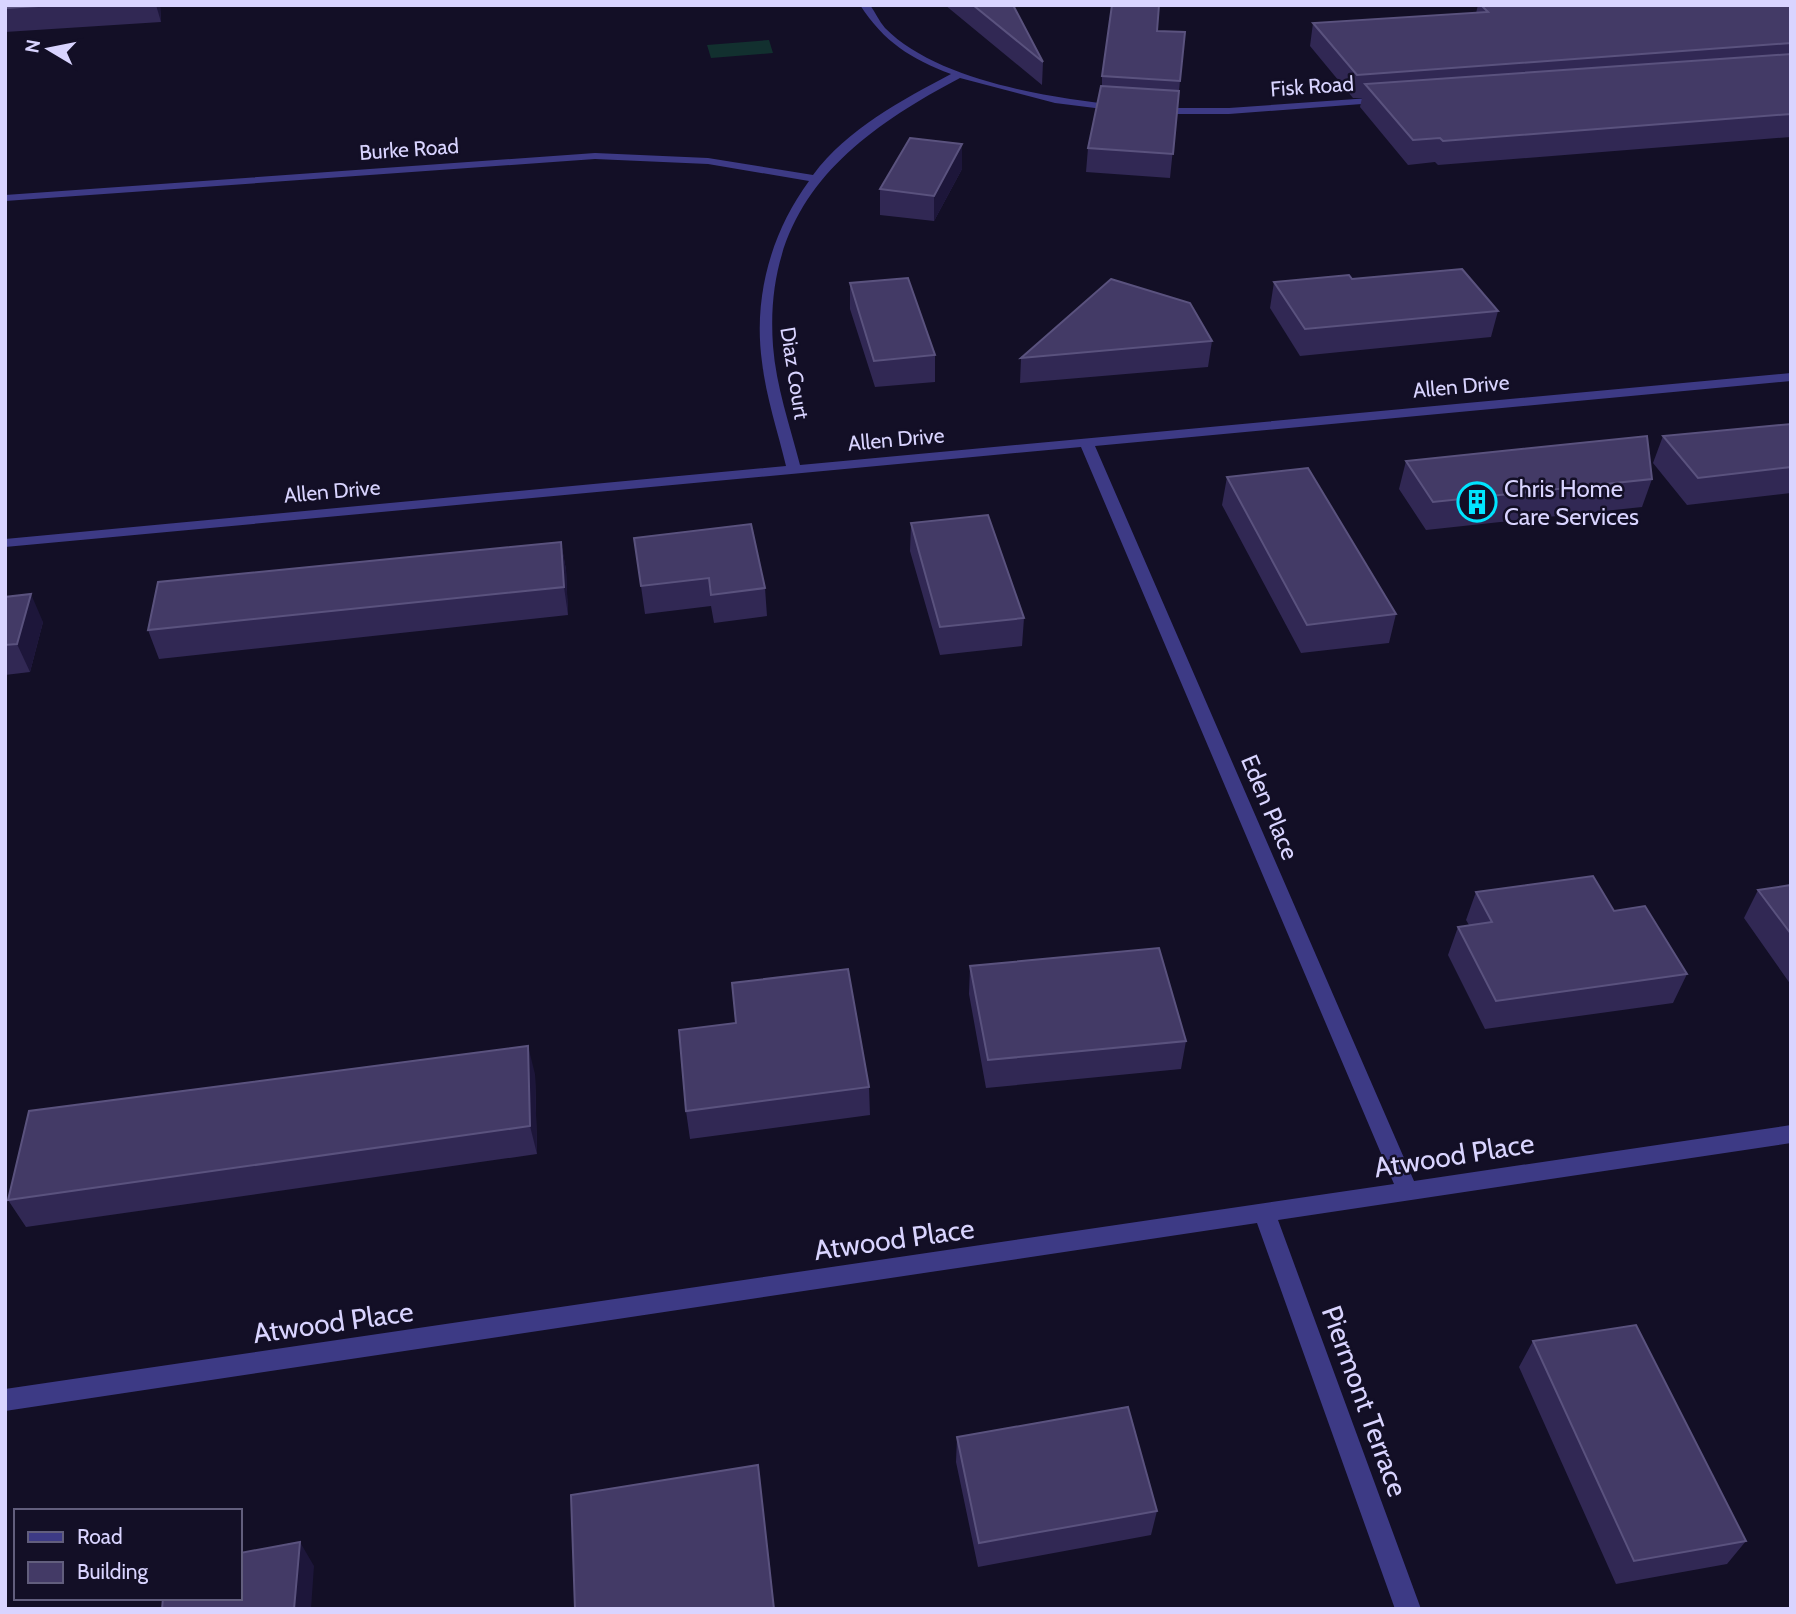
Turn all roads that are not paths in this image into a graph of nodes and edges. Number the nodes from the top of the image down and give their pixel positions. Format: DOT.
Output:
graph roads {
  1 [pos="865,5"];
  2 [pos="960,74"];
  3 [pos="1394,99"];
  4 [pos="1133,109"];
  5 [pos="1146,110"];
  6 [pos="814,178"];
  7 [pos="5,198"];
  8 [pos="1791,377"];
  9 [pos="1086,442"];
  10 [pos="794,470"];
  11 [pos="5,543"];
  12 [pos="1791,1134"];
  13 [pos="1408,1192"];
  14 [pos="1265,1214"];
  15 [pos="5,1400"];
  16 [pos="1408,1609"];
  1 -- 2 [label="street"];
  2 -- 4 [label="street"];
  2 -- 6 [label="street, Diaz Court"];
  3 -- 5 [label="street, Fisk Road"];
  6 -- 7 [label="street, Burke Road"];
  6 -- 10 [label="street, Diaz Court"];
  8 -- 9 [label="street, Allen Drive"];
  9 -- 10 [label="street, Allen Drive"];
  9 -- 13 [label="street, Eden Place"];
  10 -- 11 [label="street, Allen Drive"];
  12 -- 13 [label="street, Atwood Place"];
  13 -- 14 [label="street, Atwood Place"];
  14 -- 15 [label="street, Atwood Place"];
  14 -- 16 [label="street, Piermont Terrace"];
}
